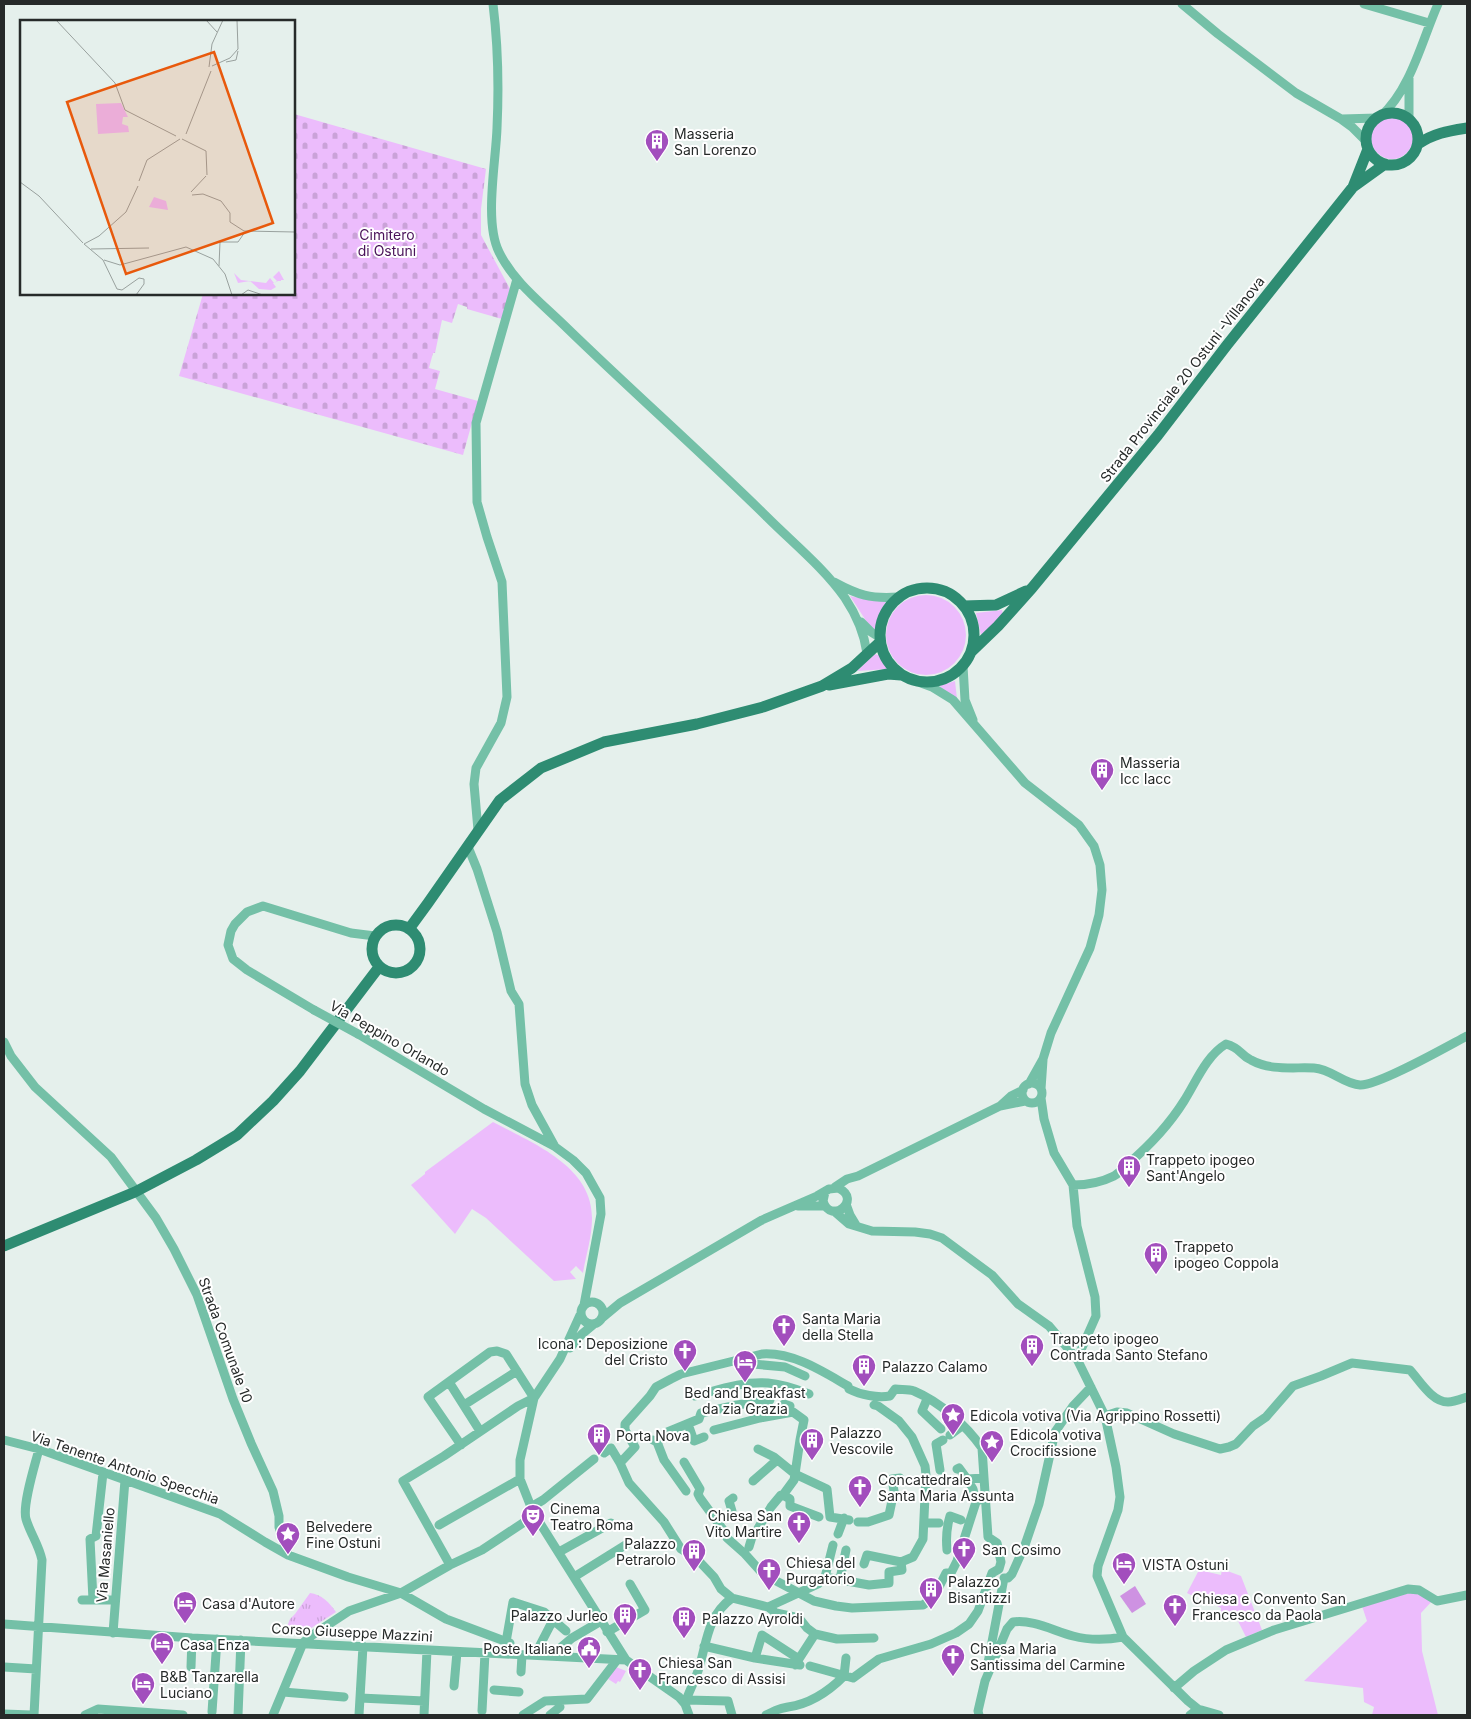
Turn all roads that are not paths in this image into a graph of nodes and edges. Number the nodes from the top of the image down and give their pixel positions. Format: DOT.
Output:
graph roads {
  1 [pos="493,4"];
  2 [pos="1182,4"];
  3 [pos="1364,4"];
  4 [pos="1438,4"];
  5 [pos="1430,24"];
  6 [pos="1408,78"];
  7 [pos="1379,117"];
  8 [pos="1341,120"];
  9 [pos="1412,123"];
  10 [pos="1467,128"];
  11 [pos="1444,131"];
  12 [pos="1418,144"];
  13 [pos="1367,145"];
  14 [pos="1385,164"];
  15 [pos="1353,187"];
  16 [pos="517,279"];
  17 [pos="832,581"];
  18 [pos="1032,588"];
  19 [pos="898,597"];
  20 [pos="964,606"];
  21 [pos="857,618"];
  22 [pos="879,640"];
  23 [pos="972,652"];
  24 [pos="867,653"];
  25 [pos="963,666"];
  26 [pos="901,675"];
  27 [pos="921,682"];
  28 [pos="822,686"];
  29 [pos="978,729"];
  30 [pos="478,830"];
  31 [pos="468,847"];
  32 [pos="409,929"];
  33 [pos="375,936"];
  34 [pos="379,967"];
  35 [pos="1467,1036"];
  36 [pos="4,1042"];
  37 [pos="1043,1059"];
  38 [pos="1026,1087"];
  39 [pos="1041,1094"];
  40 [pos="1028,1102"];
  41 [pos="1000,1106"];
  42 [pos="1044,1119"];
  43 [pos="554,1146"];
  44 [pos="858,1176"];
  45 [pos="1073,1186"];
  46 [pos="835,1187"];
  47 [pos="135,1192"];
  48 [pos="825,1192"];
  49 [pos="846,1194"];
  50 [pos="846,1204"];
  51 [pos="825,1206"];
  52 [pos="790,1207"];
  53 [pos="834,1212"];
  54 [pos="856,1225"];
  55 [pos="4,1246"];
  56 [pos="620,1303"];
  57 [pos="591,1304"];
  58 [pos="580,1315"];
  59 [pos="602,1318"];
  60 [pos="594,1324"];
  61 [pos="560,1359"];
  62 [pos="1077,1359"];
  63 [pos="738,1360"];
  64 [pos="517,1372"];
  65 [pos="805,1376"];
  66 [pos="449,1382"];
  67 [pos="1091,1388"];
  68 [pos="810,1394"];
  69 [pos="695,1396"];
  70 [pos="1467,1397"];
  71 [pos="534,1398"];
  72 [pos="927,1399"];
  73 [pos="770,1400"];
  74 [pos="464,1405"];
  75 [pos="874,1405"];
  76 [pos="1105,1416"];
  77 [pos="688,1424"];
  78 [pos="962,1426"];
  79 [pos="941,1429"];
  80 [pos="714,1430"];
  81 [pos="480,1431"];
  82 [pos="704,1437"];
  83 [pos="4,1440"];
  84 [pos="461,1445"];
  85 [pos="758,1449"];
  86 [pos="39,1450"];
  87 [pos="608,1450"];
  88 [pos="594,1459"];
  89 [pos="777,1460"];
  90 [pos="620,1462"];
  91 [pos="684,1462"];
  92 [pos="957,1469"];
  93 [pos="103,1472"];
  94 [pos="926,1473"];
  95 [pos="795,1474"];
  96 [pos="900,1478"];
  97 [pos="967,1478"];
  98 [pos="984,1478"];
  99 [pos="520,1479"];
  100 [pos="125,1480"];
  101 [pos="753,1481"];
  102 [pos="686,1491"];
  103 [pos="783,1495"];
  104 [pos="733,1498"];
  105 [pos="980,1499"];
  106 [pos="533,1511"];
  107 [pos="731,1514"];
  108 [pos="819,1517"];
  109 [pos="961,1520"];
  110 [pos="611,1522"];
  111 [pos="858,1522"];
  112 [pos="925,1523"];
  113 [pos="943,1524"];
  114 [pos="439,1526"];
  115 [pos="838,1534"];
  116 [pos="627,1544"];
  117 [pos="833,1545"];
  118 [pos="750,1547"];
  119 [pos="846,1550"];
  120 [pos="947,1550"];
  121 [pos="559,1552"];
  122 [pos="288,1555"];
  123 [pos="865,1560"];
  124 [pos="901,1562"];
  125 [pos="450,1565"];
  126 [pos="1000,1566"];
  127 [pos="574,1577"];
  128 [pos="826,1577"];
  129 [pos="1004,1578"];
  130 [pos="840,1579"];
  131 [pos="630,1584"];
  132 [pos="401,1593"];
  133 [pos="799,1593"];
  134 [pos="1467,1595"];
  135 [pos="732,1598"];
  136 [pos="82,1600"];
  137 [pos="93,1600"];
  138 [pos="115,1600"];
  139 [pos="768,1607"];
  140 [pos="553,1620"];
  141 [pos="601,1621"];
  142 [pos="4,1624"];
  143 [pos="38,1628"];
  144 [pos="566,1631"];
  145 [pos="607,1632"];
  146 [pos="113,1633"];
  147 [pos="815,1634"];
  148 [pos="1123,1637"];
  149 [pos="192,1638"];
  150 [pos="874,1638"];
  151 [pos="217,1639"];
  152 [pos="241,1640"];
  153 [pos="303,1643"];
  154 [pos="363,1646"];
  155 [pos="704,1646"];
  156 [pos="539,1647"];
  157 [pos="559,1649"];
  158 [pos="427,1650"];
  159 [pos="457,1652"];
  160 [pos="485,1653"];
  161 [pos="522,1655"];
  162 [pos="755,1658"];
  163 [pos="846,1658"];
  164 [pos="621,1660"];
  165 [pos="798,1663"];
  166 [pos="810,1666"];
  167 [pos="4,1667"];
  168 [pos="191,1667"];
  169 [pos="36,1668"];
  170 [pos="521,1672"];
  171 [pos="844,1676"];
  172 [pos="985,1681"];
  173 [pos="454,1686"];
  174 [pos="1174,1688"];
  175 [pos="494,1690"];
  176 [pos="283,1692"];
  177 [pos="519,1692"];
  178 [pos="344,1697"];
  179 [pos="360,1698"];
  180 [pos="424,1702"];
  181 [pos="686,1702"];
  182 [pos="560,1707"];
  183 [pos="780,1708"];
  184 [pos="1198,1709"];
  185 [pos="482,1711"];
  186 [pos="212,1712"];
  187 [pos="186,1713"];
  188 [pos="4,1714"];
  189 [pos="32,1715"];
  190 [pos="85,1715"];
  191 [pos="238,1715"];
  192 [pos="273,1715"];
  193 [pos="359,1715"];
  194 [pos="424,1715"];
  195 [pos="523,1715"];
  196 [pos="550,1715"];
  197 [pos="689,1715"];
  198 [pos="732,1715"];
  199 [pos="766,1715"];
  200 [pos="788,1715"];
  201 [pos="979,1715"];
  202 [pos="1190,1715"];
  203 [pos="1219,1715"];
  1 -- 16 [label="street"];
  2 -- 8 [label="street"];
  3 -- 5 [label="street"];
  4 -- 5 [label="street"];
  5 -- 6 [label="street"];
  6 -- 7 [label="street"];
  6 -- 9 [label="street"];
  7 -- 8 [label="street"];
  7 -- 9 [label="main road, Strada Provinciale 20 Ostuni -Villanova"];
  7 -- 13 [label="main road, Strada Provinciale 20 Ostuni -Villanova"];
  8 -- 13 [label="street"];
  9 -- 11 [label="main road, Strada Provinciale 20 Ostuni -Villanova"];
  9 -- 12 [label="main road"];
  10 -- 11 [label="main road, Strada Provinciale 20 Ostuni -Villanova"];
  11 -- 12 [label="main road, Strada Provinciale 20 Ostuni -Villanova"];
  12 -- 14 [label="main road, Strada Provinciale 20 Ostuni -Villanova"];
  13 -- 14 [label="main road"];
  13 -- 15 [label="main road, Strada Provinciale 20 Ostuni -Villanova"];
  14 -- 15 [label="main road, Strada Provinciale 20 Ostuni -Villanova"];
  15 -- 18 [label="main road, Strada Provinciale 20 Ostuni -Villanova"];
  16 -- 17 [label="street"];
  16 -- 30 [label="street"];
  17 -- 19 [label="street"];
  17 -- 21 [label="street"];
  18 -- 20 [label="main road"];
  18 -- 23 [label="main road, Strada Provinciale 20 Ostuni -Villanova"];
  19 -- 20 [label="main road"];
  19 -- 22 [label="main road"];
  20 -- 23 [label="main road"];
  21 -- 22 [label="street"];
  21 -- 24 [label="street"];
  22 -- 24 [label="main road"];
  22 -- 26 [label="main road"];
  23 -- 25 [label="main road"];
  24 -- 28 [label="main road"];
  25 -- 27 [label="main road"];
  25 -- 29 [label="street"];
  26 -- 27 [label="main road"];
  26 -- 28 [label="main road"];
  27 -- 29 [label="street"];
  28 -- 30 [label="main road"];
  29 -- 37 [label="street"];
  30 -- 31 [label="main road"];
  31 -- 32 [label="main road"];
  31 -- 43 [label="street"];
  32 -- 33 [label="main road"];
  32 -- 34 [label="main road"];
  33 -- 34 [label="main road"];
  33 -- 43 [label="street, Via Peppino Orlando, bridge"];
  34 -- 47 [label="main road"];
  35 -- 45 [label="street"];
  36 -- 47 [label="street, Strada Comunale 10"];
  37 -- 38 [label="street"];
  37 -- 39 [label="street"];
  38 -- 39 [label="street"];
  38 -- 40 [label="street"];
  38 -- 41 [label="street"];
  39 -- 40 [label="street"];
  39 -- 42 [label="street"];
  40 -- 41 [label="street"];
  40 -- 42 [label="street"];
  41 -- 44 [label="street"];
  42 -- 45 [label="street"];
  43 -- 57 [label="street, Via Peppino Orlando"];
  44 -- 46 [label="street"];
  44 -- 49 [label="street"];
  45 -- 62 [label="street"];
  46 -- 48 [label="street"];
  46 -- 49 [label="street"];
  47 -- 55 [label="main road"];
  47 -- 122 [label="street, Strada Comunale 10"];
  48 -- 51 [label="street"];
  48 -- 52 [label="street"];
  49 -- 50 [label="street"];
  50 -- 53 [label="street"];
  50 -- 54 [label="street"];
  51 -- 52 [label="street"];
  51 -- 53 [label="street"];
  52 -- 56 [label="street"];
  53 -- 54 [label="street"];
  54 -- 62 [label="street"];
  56 -- 57 [label="street"];
  56 -- 59 [label="street"];
  57 -- 58 [label="street"];
  57 -- 59 [label="street"];
  58 -- 60 [label="street"];
  58 -- 61 [label="street"];
  59 -- 60 [label="street"];
  60 -- 61 [label="street"];
  61 -- 71 [label="street"];
  62 -- 67 [label="street"];
  63 -- 65 [label="street"];
  63 -- 72 [label="street"];
  63 -- 90 [label="street"];
  64 -- 66 [label="street"];
  64 -- 71 [label="street"];
  64 -- 74 [label="street"];
  66 -- 74 [label="street"];
  66 -- 84 [label="street"];
  67 -- 76 [label="street"];
  67 -- 129 [label="street"];
  68 -- 69 [label="street"];
  70 -- 76 [label="street"];
  71 -- 81 [label="street"];
  71 -- 99 [label="street"];
  72 -- 78 [label="street"];
  72 -- 79 [label="street"];
  73 -- 77 [label="street"];
  74 -- 81 [label="street"];
  75 -- 94 [label="street"];
  76 -- 148 [label="street"];
  77 -- 82 [label="street"];
  77 -- 102 [label="street"];
  78 -- 94 [label="street"];
  78 -- 98 [label="street"];
  80 -- 95 [label="street"];
  81 -- 84 [label="street"];
  83 -- 86 [label="street, Via Tenente Antonio Specchia"];
  84 -- 125 [label="street"];
  85 -- 89 [label="street"];
  86 -- 93 [label="street, Via Tenente Antonio Specchia"];
  86 -- 143 [label="street"];
  87 -- 90 [label="street"];
  88 -- 106 [label="street"];
  89 -- 95 [label="street"];
  89 -- 101 [label="street"];
  90 -- 135 [label="street"];
  91 -- 133 [label="street"];
  92 -- 97 [label="street"];
  93 -- 100 [label="street, Via Tenente Antonio Specchia"];
  93 -- 137 [label="street"];
  94 -- 112 [label="street"];
  95 -- 103 [label="street"];
  95 -- 115 [label="street"];
  96 -- 111 [label="street"];
  97 -- 98 [label="street"];
  97 -- 105 [label="street"];
  98 -- 105 [label="street"];
  99 -- 106 [label="street"];
  99 -- 114 [label="street"];
  100 -- 122 [label="street, Via Tenente Antonio Specchia"];
  100 -- 138 [label="street, Via Masaniello"];
  103 -- 108 [label="street"];
  103 -- 118 [label="street"];
  104 -- 107 [label="street"];
  105 -- 126 [label="street"];
  105 -- 133 [label="street"];
  106 -- 121 [label="street"];
  106 -- 125 [label="street"];
  109 -- 113 [label="street"];
  110 -- 121 [label="street"];
  112 -- 113 [label="street"];
  112 -- 124 [label="street"];
  113 -- 120 [label="street"];
  116 -- 127 [label="street"];
  117 -- 128 [label="street"];
  119 -- 130 [label="street"];
  121 -- 127 [label="street"];
  122 -- 132 [label="street, Via Tenente Antonio Specchia"];
  123 -- 124 [label="street"];
  124 -- 130 [label="street"];
  125 -- 132 [label="street"];
  126 -- 129 [label="street"];
  126 -- 171 [label="street"];
  127 -- 141 [label="street"];
  128 -- 130 [label="street"];
  128 -- 133 [label="street"];
  129 -- 172 [label="street"];
  131 -- 145 [label="street"];
  132 -- 140 [label="street, Via Tenente Antonio Specchia"];
  132 -- 153 [label="street"];
  133 -- 139 [label="street"];
  134 -- 174 [label="street"];
  135 -- 139 [label="street"];
  135 -- 155 [label="street"];
  136 -- 137 [label="street"];
  137 -- 138 [label="street"];
  138 -- 146 [label="street, Via Masaniello"];
  139 -- 147 [label="street"];
  140 -- 144 [label="street"];
  140 -- 156 [label="street"];
  141 -- 145 [label="street"];
  141 -- 157 [label="street"];
  142 -- 143 [label="street, Corso Giuseppe Mazzini"];
  143 -- 146 [label="street, Corso Giuseppe Mazzini"];
  143 -- 169 [label="street"];
  145 -- 164 [label="street"];
  146 -- 149 [label="street, Corso Giuseppe Mazzini"];
  147 -- 150 [label="street"];
  147 -- 165 [label="street"];
  148 -- 172 [label="street"];
  148 -- 174 [label="street"];
  149 -- 151 [label="street, Corso Giuseppe Mazzini"];
  149 -- 168 [label="street"];
  151 -- 152 [label="street, Corso Giuseppe Mazzini"];
  151 -- 186 [label="street"];
  152 -- 153 [label="street, Corso Giuseppe Mazzini"];
  152 -- 191 [label="street"];
  153 -- 154 [label="street, Corso Giuseppe Mazzini"];
  153 -- 176 [label="street"];
  154 -- 158 [label="street, Corso Giuseppe Mazzini"];
  154 -- 179 [label="street"];
  155 -- 162 [label="street"];
  155 -- 181 [label="street"];
  158 -- 159 [label="street, Corso Giuseppe Mazzini"];
  158 -- 180 [label="street"];
  159 -- 160 [label="street, Corso Giuseppe Mazzini"];
  159 -- 173 [label="street"];
  160 -- 161 [label="street, Corso Giuseppe Mazzini"];
  160 -- 185 [label="street"];
  161 -- 164 [label="street, Corso Giuseppe Mazzini"];
  161 -- 170 [label="street"];
  162 -- 165 [label="street"];
  162 -- 165 [label="street"];
  163 -- 171 [label="street"];
  164 -- 181 [label="street"];
  164 -- 195 [label="street"];
  166 -- 171 [label="street"];
  167 -- 169 [label="street"];
  169 -- 189 [label="street"];
  171 -- 183 [label="street"];
  172 -- 201 [label="street"];
  174 -- 184 [label="street"];
  175 -- 177 [label="street"];
  176 -- 178 [label="street"];
  176 -- 192 [label="street"];
  179 -- 180 [label="street"];
  179 -- 193 [label="street"];
  180 -- 194 [label="street"];
  181 -- 197 [label="street"];
  181 -- 198 [label="street"];
  182 -- 196 [label="street"];
  183 -- 199 [label="street"];
  183 -- 200 [label="street"];
  184 -- 202 [label="street"];
  184 -- 203 [label="street"];
  187 -- 190 [label="street"];
  188 -- 189 [label="street"];
}
